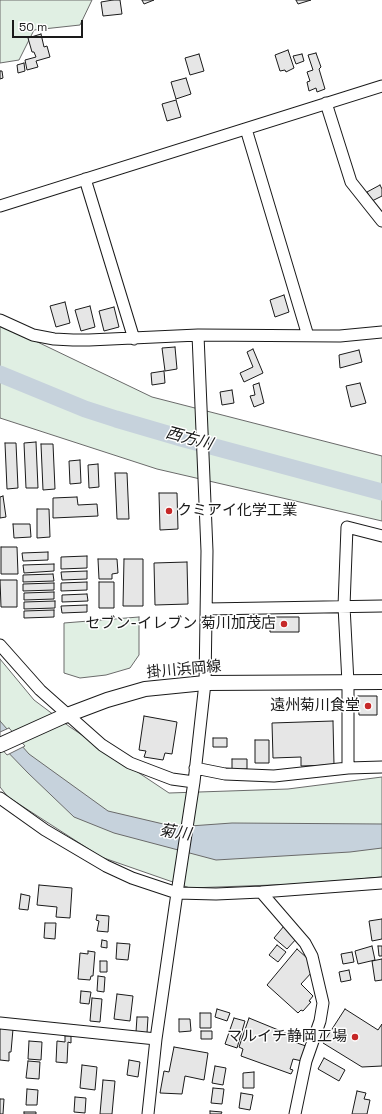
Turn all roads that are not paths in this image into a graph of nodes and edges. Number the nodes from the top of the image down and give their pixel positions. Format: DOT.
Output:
graph roads {
  1 [pos="382,86"];
  2 [pos="326,103"];
  3 [pos="246,129"];
  4 [pos="85,179"];
  5 [pos="0,206"];
  6 [pos="382,221"];
  7 [pos="0,320"];
  8 [pos="382,332"];
  9 [pos="198,336"];
  10 [pos="308,336"];
  11 [pos="134,338"];
  12 [pos="382,536"];
  13 [pos="344,606"];
  14 [pos="382,606"];
  15 [pos="207,609"];
  16 [pos="0,645"];
  17 [pos="382,682"];
  18 [pos="205,683"];
  19 [pos="348,683"];
  20 [pos="64,716"];
  21 [pos="0,745"];
  22 [pos="382,767"];
  23 [pos="195,768"];
  24 [pos="348,768"];
  25 [pos="193,785"];
  26 [pos="0,798"];
  27 [pos="382,883"];
  28 [pos="177,891"];
  29 [pos="261,892"];
  30 [pos="0,1023"];
  31 [pos="156,1039"];
  32 [pos="148,1114"];
  33 [pos="295,1114"];
  1 -- 2 [label="street"];
  2 -- 3 [label="street"];
  2 -- 6 [label="street"];
  3 -- 4 [label="street"];
  3 -- 10 [label="street"];
  4 -- 5 [label="street"];
  4 -- 11 [label="street"];
  7 -- 11 [label="street"];
  8 -- 10 [label="street"];
  9 -- 10 [label="street"];
  9 -- 11 [label="street"];
  9 -- 15 [label="street"];
  12 -- 13 [label="street"];
  13 -- 14 [label="street"];
  13 -- 15 [label="street"];
  13 -- 19 [label="street"];
  15 -- 18 [label="street"];
  16 -- 20 [label="street"];
  17 -- 19 [label="main road, 掛川浜岡線"];
  18 -- 19 [label="main road, 掛川浜岡線"];
  18 -- 20 [label="main road, 掛川浜岡線"];
  18 -- 23 [label="street"];
  19 -- 24 [label="street"];
  20 -- 21 [label="main road, 掛川浜岡線"];
  20 -- 25 [label="street"];
  22 -- 24 [label="street"];
  23 -- 24 [label="street"];
  23 -- 25 [label="street"];
  25 -- 28 [label="street"];
  26 -- 28 [label="street"];
  27 -- 29 [label="street"];
  28 -- 29 [label="street"];
  28 -- 31 [label="street"];
  29 -- 33 [label="street"];
  30 -- 31 [label="street"];
  31 -- 32 [label="street"];
}
